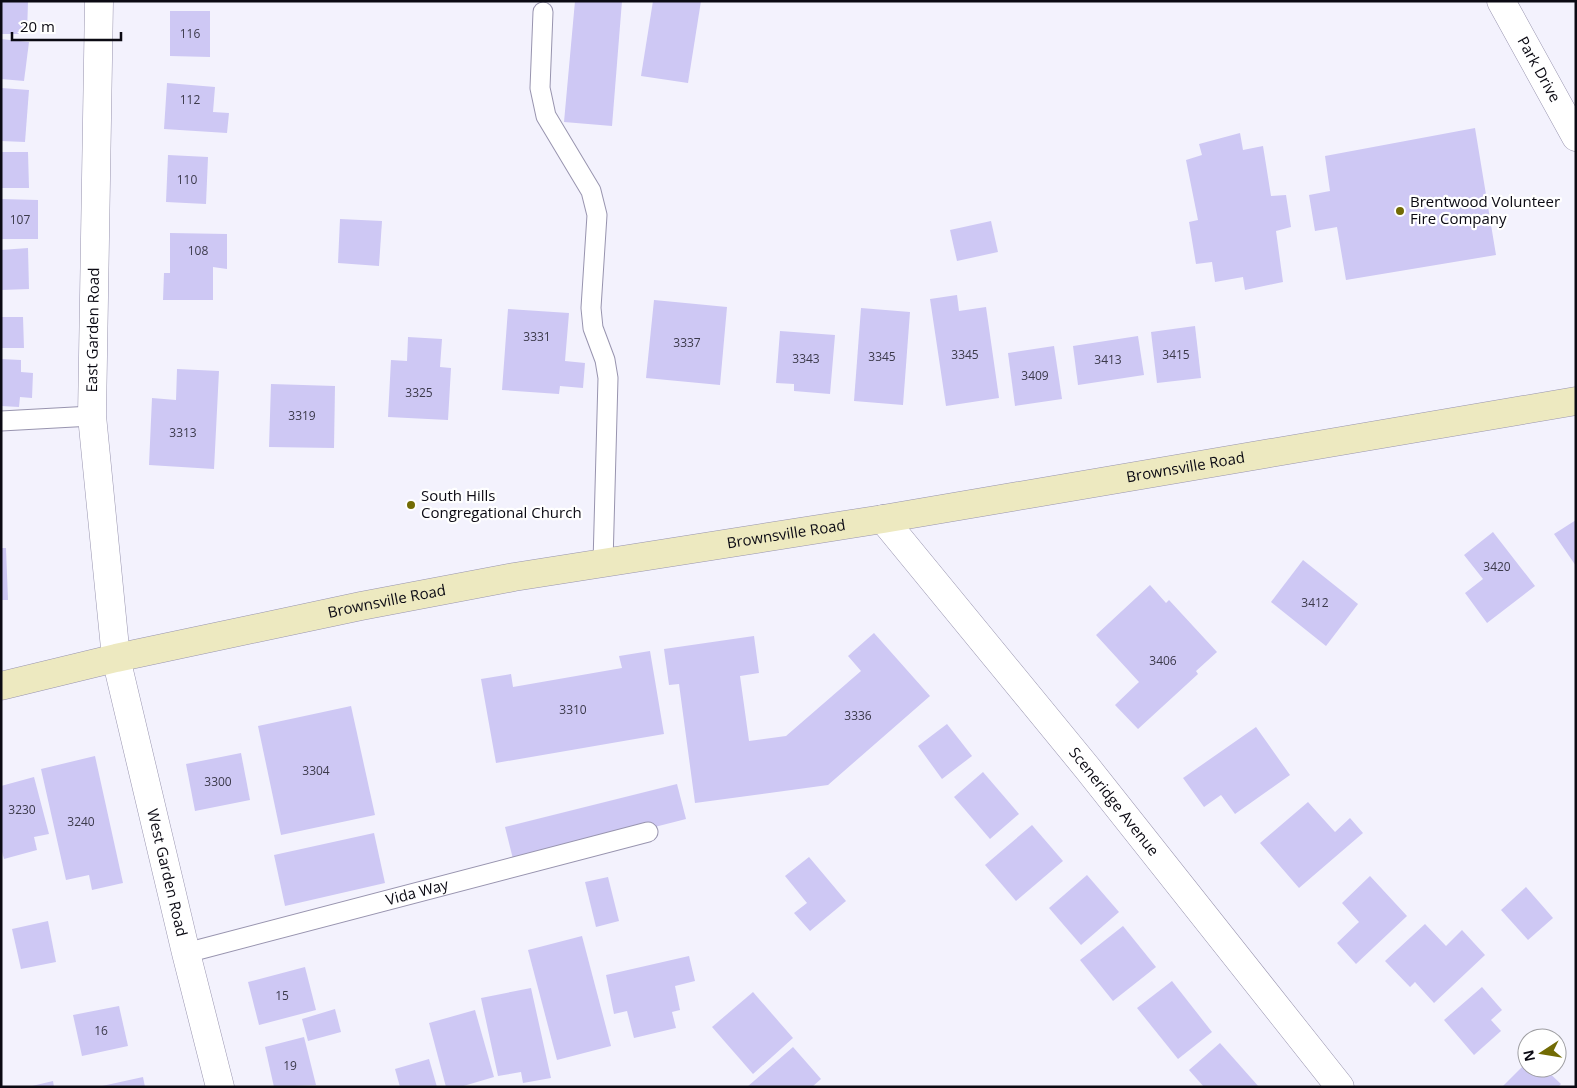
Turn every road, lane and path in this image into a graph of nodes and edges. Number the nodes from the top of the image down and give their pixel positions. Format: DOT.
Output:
graph roads {
  1 [pos="99,1"];
  2 [pos="1501,1"];
  3 [pos="543,12"];
  4 [pos="1576,137"];
  5 [pos="1576,402"];
  6 [pos="92,416"];
  7 [pos="1,421"];
  8 [pos="883,519"];
  9 [pos="603,563"];
  10 [pos="116,658"];
  11 [pos="1,686"];
  12 [pos="648,832"];
  13 [pos="186,953"];
  14 [pos="220,1087"];
  15 [pos="1340,1087"];
  1 -- 6 [label="street, East Garden Road"];
  2 -- 4 [label="street, Park Drive"];
  3 -- 9 [label="lane"];
  5 -- 8 [label="main road, Brownsville Road"];
  6 -- 7 [label="lane"];
  6 -- 10 [label="street, East Garden Road"];
  8 -- 9 [label="main road, Brownsville Road"];
  8 -- 15 [label="street, Sceneridge Avenue"];
  9 -- 10 [label="main road, Brownsville Road"];
  10 -- 11 [label="main road, Brownsville Road"];
  10 -- 13 [label="street, West Garden Road"];
  12 -- 13 [label="lane, Vida Way"];
  13 -- 14 [label="street, West Garden Road"];
}
